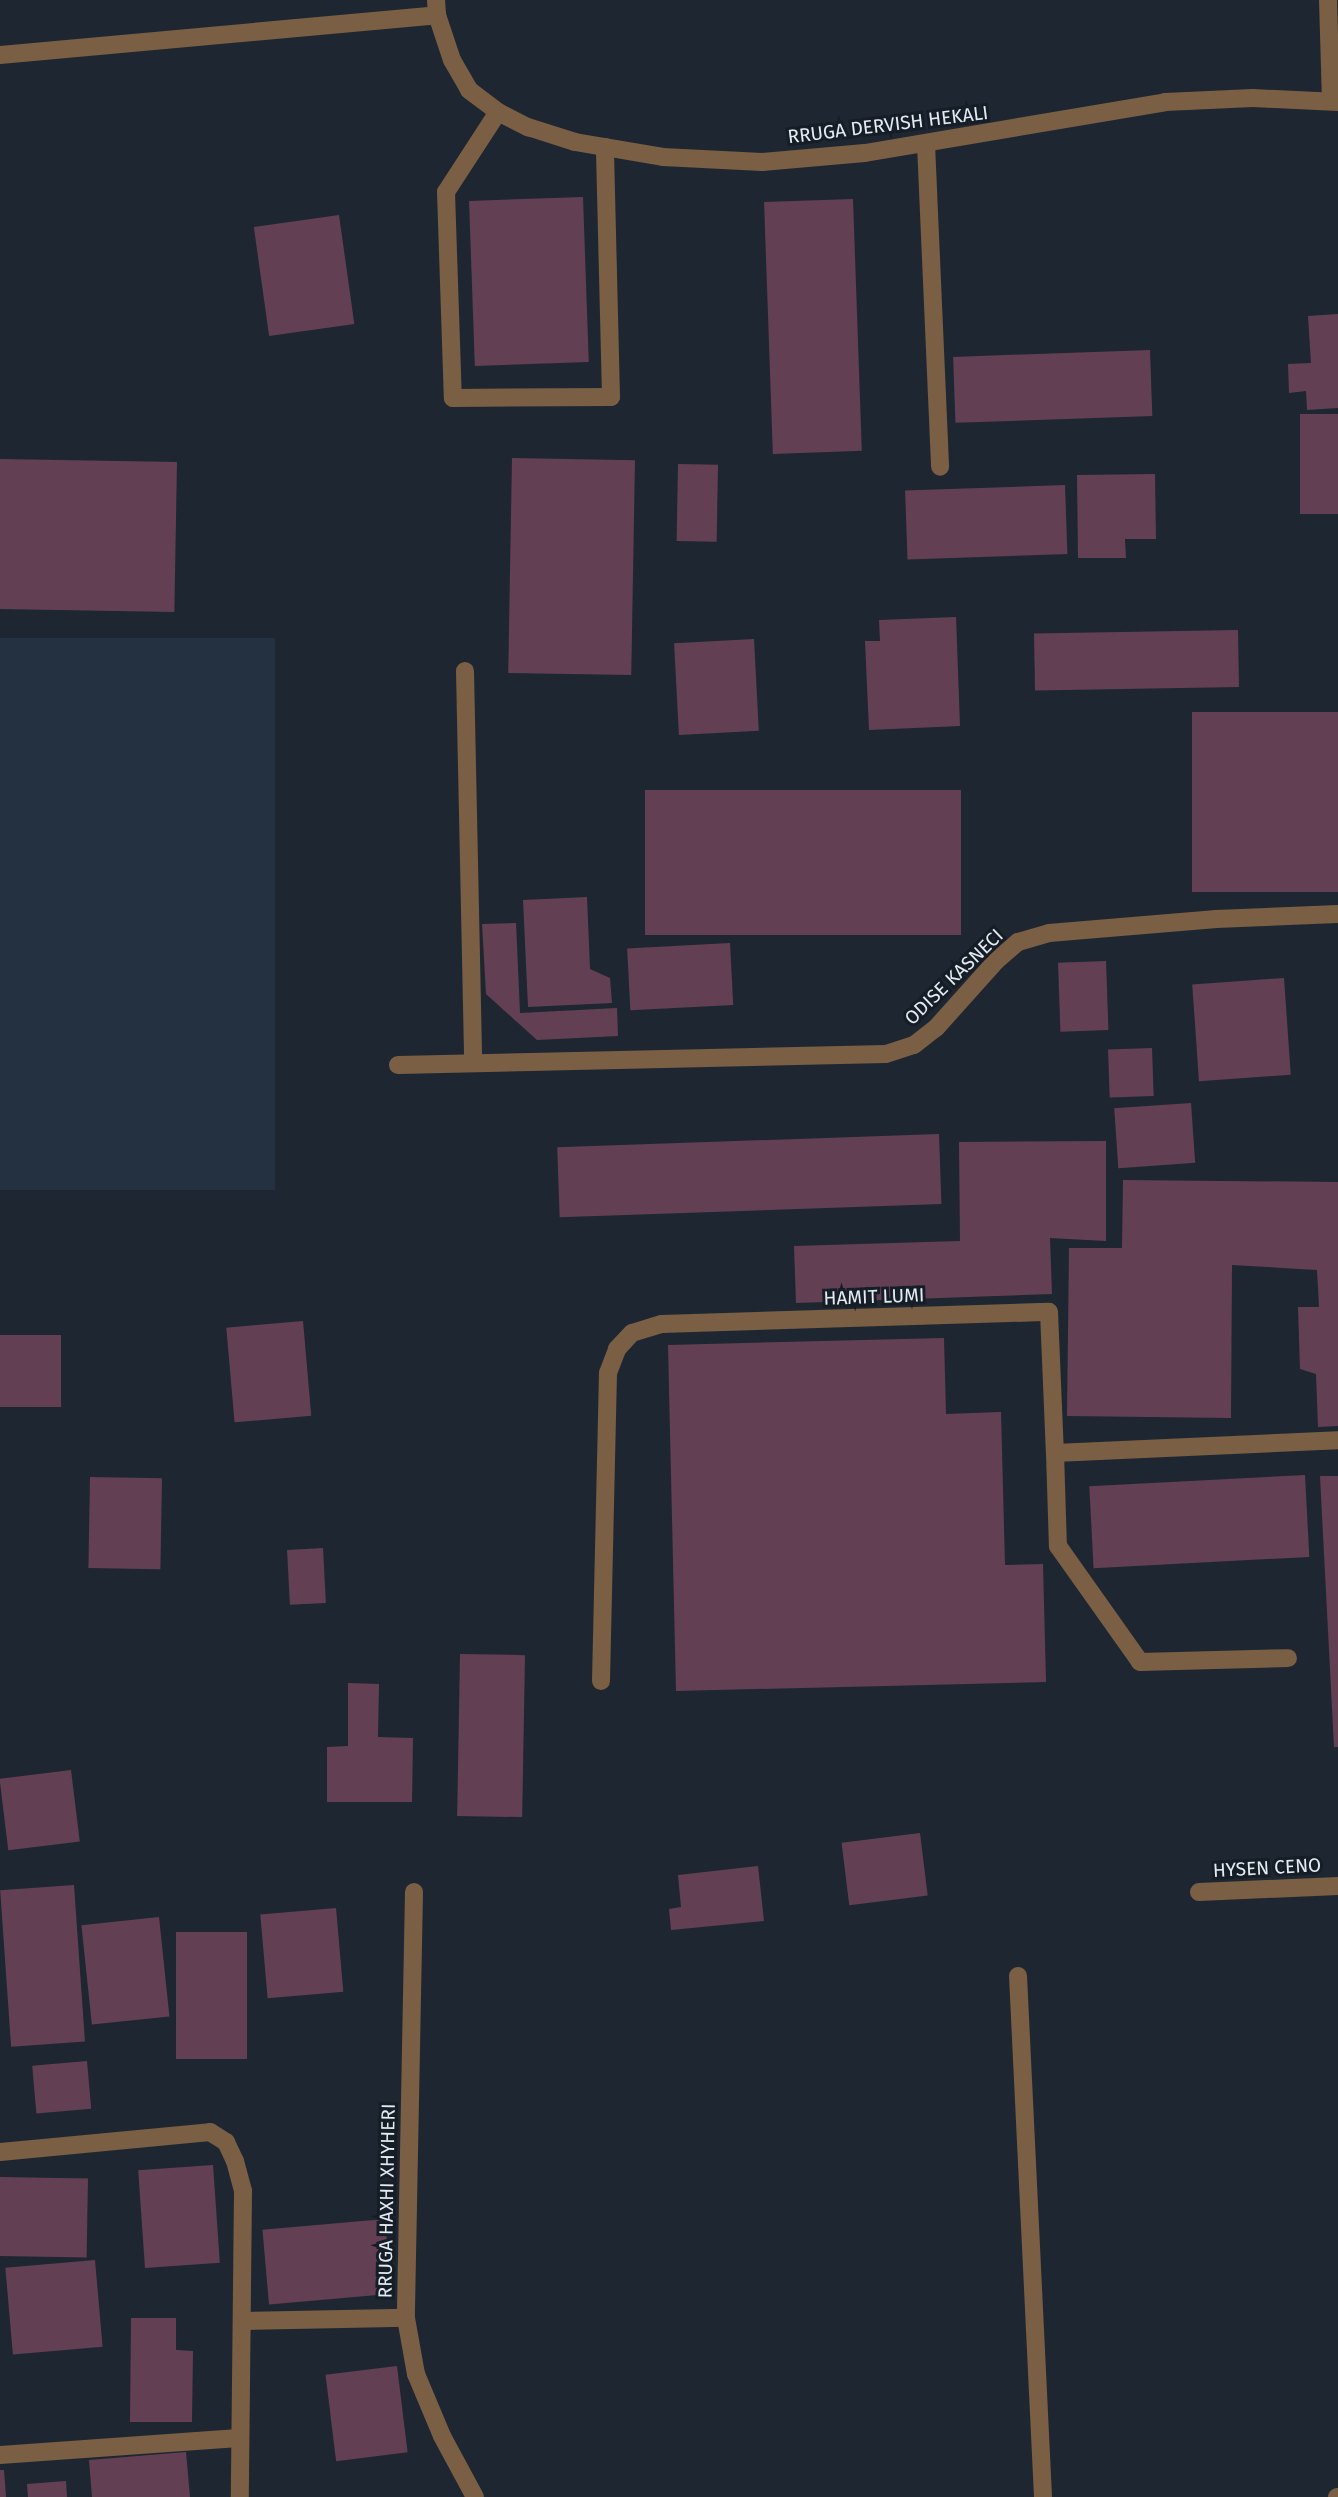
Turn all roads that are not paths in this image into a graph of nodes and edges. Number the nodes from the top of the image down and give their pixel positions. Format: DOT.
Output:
graph roads {
  1 [pos="1328,0"];
  2 [pos="436,7"];
  3 [pos="0,55"];
  4 [pos="1334,102"];
  5 [pos="498,112"];
  6 [pos="926,144"];
  7 [pos="605,147"];
  8 [pos="940,467"];
  9 [pos="466,671"];
  10 [pos="1338,914"];
  11 [pos="473,1063"];
  12 [pos="398,1065"];
  13 [pos="1338,1440"];
  14 [pos="1055,1453"];
  15 [pos="1288,1658"];
  16 [pos="601,1681"];
  17 [pos="1338,1886"];
  18 [pos="414,1892"];
  19 [pos="1199,1892"];
  20 [pos="1018,1976"];
  21 [pos="0,2152"];
  22 [pos="406,2318"];
  23 [pos="243,2321"];
  24 [pos="238,2438"];
  25 [pos="0,2455"];
  26 [pos="240,2497"];
  27 [pos="475,2497"];
  28 [pos="1043,2497"];
  1 -- 4 [label="street"];
  2 -- 3 [label="street"];
  2 -- 5 [label="street, RRUGA DERVISH HEKALI"];
  4 -- 6 [label="street, RRUGA DERVISH HEKALI"];
  5 -- 7 [label="street, RRUGA DERVISH HEKALI"];
  5 -- 7 [label="street"];
  6 -- 7 [label="street, RRUGA DERVISH HEKALI"];
  6 -- 8 [label="street"];
  9 -- 11 [label="street"];
  10 -- 11 [label="street, ODISE KASNECI"];
  11 -- 12 [label="street, ODISE KASNECI"];
  13 -- 14 [label="street"];
  14 -- 15 [label="street"];
  14 -- 16 [label="street, HAMIT LUMI"];
  17 -- 19 [label="street, HYSEN CENO"];
  18 -- 22 [label="street, RRUGA HAXHI XHYHERI"];
  20 -- 28 [label="street"];
  21 -- 23 [label="street"];
  22 -- 23 [label="street"];
  22 -- 27 [label="street, RRUGA HAXHI XHYHERI"];
  23 -- 24 [label="street"];
  24 -- 25 [label="street"];
  24 -- 26 [label="street"];
}
